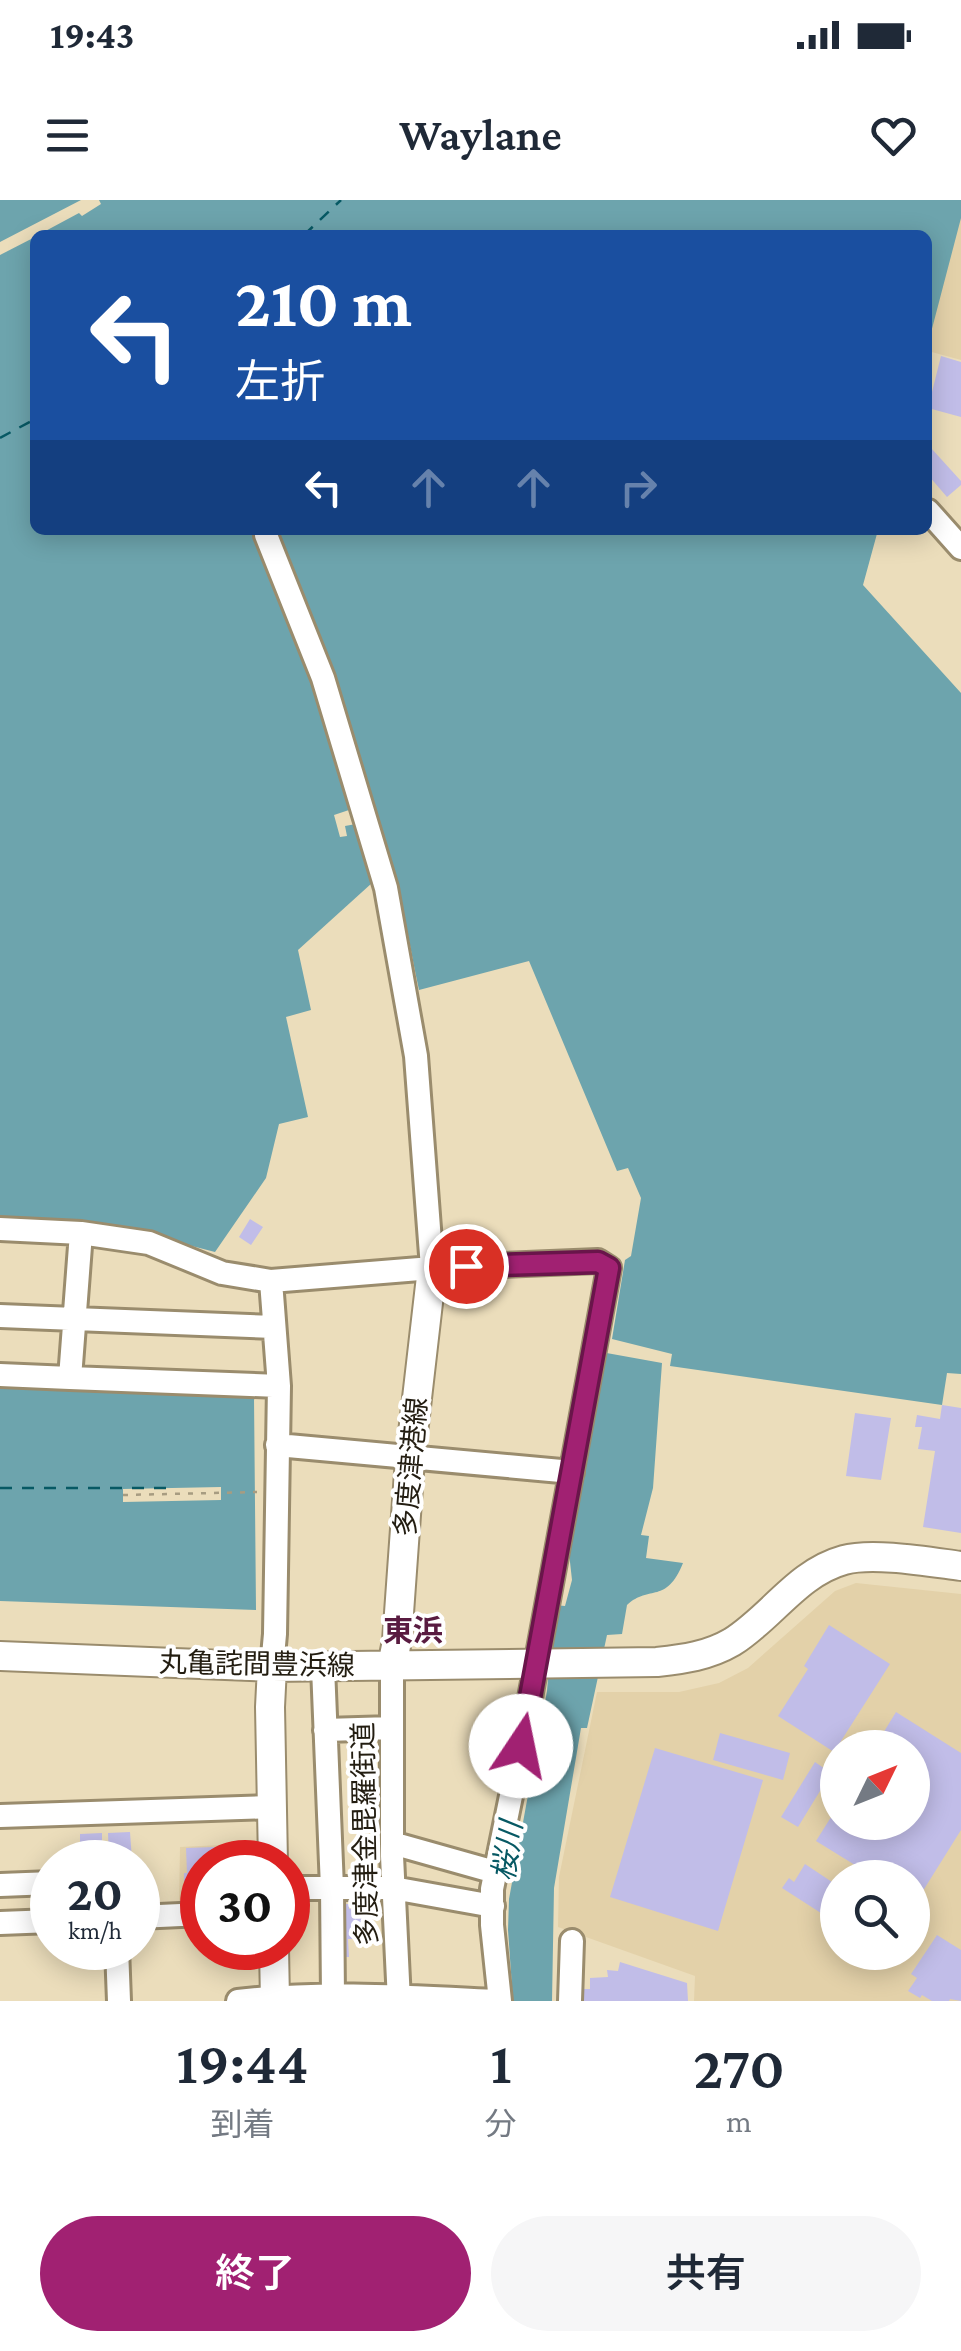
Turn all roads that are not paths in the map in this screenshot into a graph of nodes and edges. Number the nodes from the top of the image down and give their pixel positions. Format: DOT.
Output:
graph roads {
  1 [pos="932,515"];
  2 [pos="266,535"];
  3 [pos="961,548"];
  4 [pos="0,1229"];
  5 [pos="81,1233"];
  6 [pos="432,1268"];
  7 [pos="271,1281"];
  8 [pos="0,1316"];
  9 [pos="75,1319"];
  10 [pos="274,1327"];
  11 [pos="0,1375"];
  12 [pos="70,1378"];
  13 [pos="278,1386"];
  14 [pos="277,1446"];
  15 [pos="410,1459"];
  16 [pos="572,1472"];
  17 [pos="961,1566"];
  18 [pos="0,1656"];
  19 [pos="537,1663"];
  20 [pos="392,1666"];
  21 [pos="272,1667"];
  22 [pos="322,1667"];
  23 [pos="392,1728"];
  24 [pos="325,1730"];
  25 [pos="273,1807"];
  26 [pos="0,1816"];
  27 [pos="273,1840"];
  28 [pos="392,1842"];
  29 [pos="495,1872"];
  30 [pos="30,1884"];
  31 [pos="0,1885"];
  32 [pos="310,1888"];
  33 [pos="332,1888"];
  34 [pos="393,1888"];
  35 [pos="494,1906"];
  36 [pos="30,1921"];
  37 [pos="0,1923"];
  38 [pos="572,1941"];
  39 [pos="118,1970"];
  40 [pos="274,1970"];
  41 [pos="333,1997"];
  42 [pos="275,1999"];
  43 [pos="400,1999"];
  44 [pos="120,2001"];
  45 [pos="238,2001"];
  46 [pos="498,2001"];
  47 [pos="570,2001"];
  1 -- 3 [label="street"];
  2 -- 6 [label="street"];
  4 -- 5 [label="street"];
  5 -- 7 [label="street"];
  5 -- 9 [label="street"];
  6 -- 7 [label="street"];
  6 -- 15 [label="main road, 多度津港線"];
  6 -- 16 [label="street"];
  7 -- 10 [label="street"];
  8 -- 9 [label="street"];
  9 -- 10 [label="street"];
  9 -- 12 [label="street"];
  10 -- 13 [label="street"];
  11 -- 12 [label="street"];
  12 -- 13 [label="street"];
  13 -- 14 [label="street"];
  14 -- 15 [label="street"];
  14 -- 21 [label="street"];
  15 -- 16 [label="street"];
  15 -- 20 [label="main road, 多度津港線"];
  16 -- 19 [label="street"];
  17 -- 19 [label="main road, 丸亀詫間豊浜線"];
  18 -- 21 [label="main road, 丸亀詫間豊浜線"];
  19 -- 20 [label="main road, 丸亀詫間豊浜線"];
  19 -- 29 [label="street"];
  20 -- 22 [label="main road, 丸亀詫間豊浜線"];
  20 -- 23 [label="street, 多度津金毘羅街道"];
  21 -- 22 [label="main road, 丸亀詫間豊浜線"];
  21 -- 25 [label="main road"];
  22 -- 24 [label="street"];
  23 -- 24 [label="street"];
  23 -- 28 [label="street, 多度津金毘羅街道"];
  24 -- 33 [label="street"];
  25 -- 26 [label="street"];
  25 -- 27 [label="main road"];
  28 -- 29 [label="street"];
  28 -- 34 [label="street, 多度津金毘羅街道"];
  29 -- 35 [label="street"];
  30 -- 31 [label="street"];
  32 -- 33 [label="street"];
  33 -- 34 [label="street"];
  33 -- 41 [label="street"];
  34 -- 35 [label="street"];
  34 -- 43 [label="street, 多度津金毘羅街道"];
  35 -- 46 [label="street"];
  36 -- 37 [label="street"];
  38 -- 47 [label="street"];
  39 -- 44 [label="street"];
  40 -- 42 [label="main road"];
  41 -- 42 [label="street"];
  41 -- 43 [label="street"];
  42 -- 45 [label="street"];
  43 -- 46 [label="street"];
}
